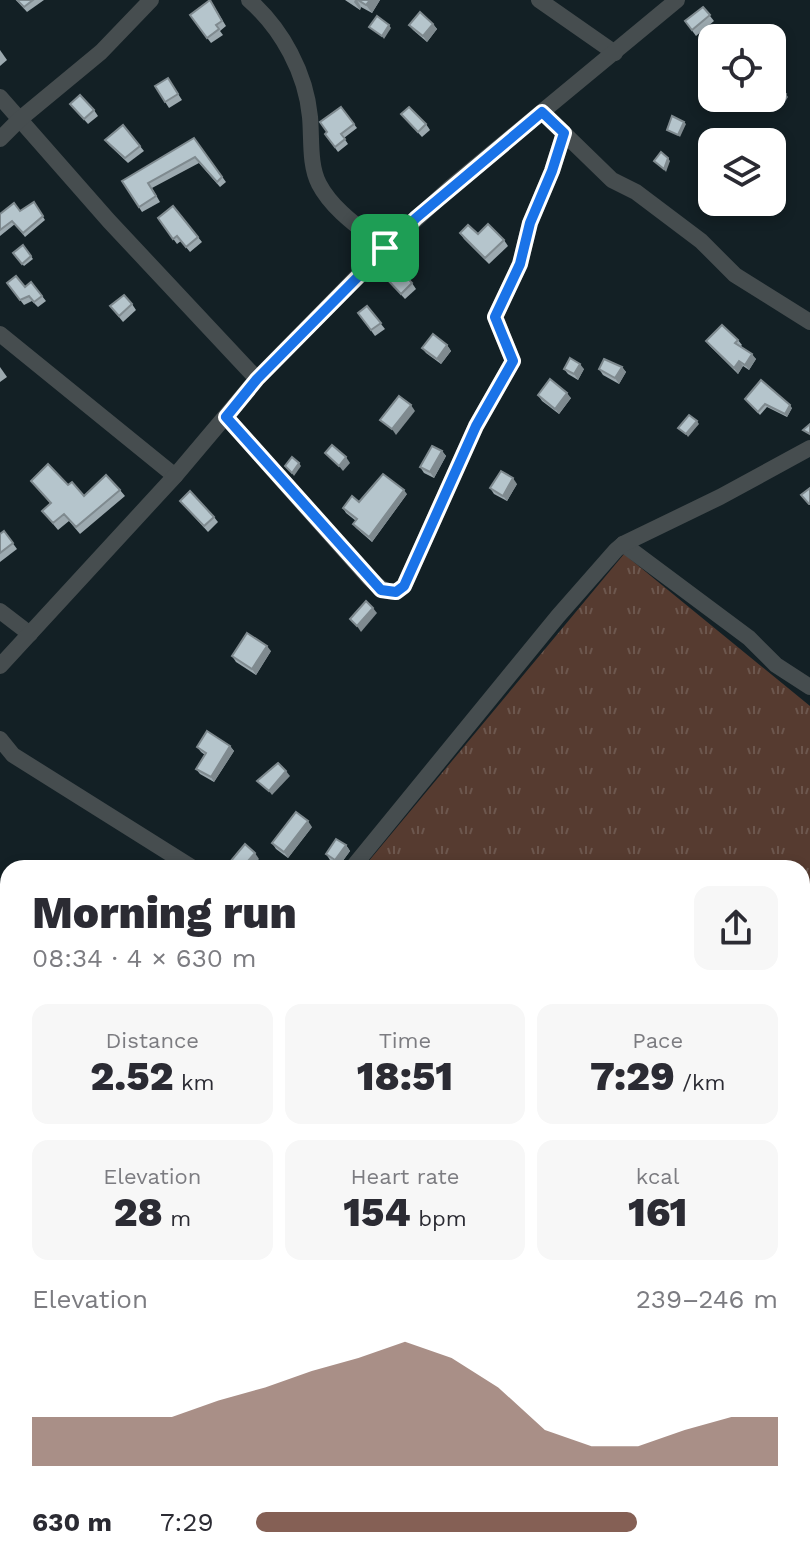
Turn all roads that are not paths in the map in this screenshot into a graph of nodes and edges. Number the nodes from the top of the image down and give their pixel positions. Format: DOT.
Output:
graph roads {
  1 [pos="151,0"];
  2 [pos="249,0"];
  3 [pos="539,0"];
  4 [pos="677,0"];
  5 [pos="615,53"];
  6 [pos="0,97"];
  7 [pos="542,112"];
  8 [pos="20,119"];
  9 [pos="564,133"];
  10 [pos="0,139"];
  11 [pos="385,248"];
  12 [pos="810,322"];
  13 [pos="2,339"];
  14 [pos="257,379"];
  15 [pos="226,417"];
  16 [pos="810,448"];
  17 [pos="175,476"];
  18 [pos="623,544"];
  19 [pos="0,611"];
  20 [pos="30,634"];
  21 [pos="0,666"];
  22 [pos="810,687"];
  23 [pos="0,739"];
  24 [pos="180,860"];
  25 [pos="359,860"];
  1 -- 8 [label="street"];
  2 -- 11 [label="street"];
  3 -- 5 [label="street"];
  4 -- 5 [label="street"];
  5 -- 7 [label="street"];
  6 -- 8 [label="street"];
  7 -- 9 [label="street"];
  7 -- 11 [label="street"];
  8 -- 10 [label="street"];
  8 -- 14 [label="street"];
  9 -- 12 [label="street"];
  9 -- 15 [label="street"];
  11 -- 14 [label="street"];
  13 -- 17 [label="street"];
  14 -- 15 [label="street"];
  15 -- 17 [label="street"];
  16 -- 18 [label="street"];
  17 -- 20 [label="street"];
  18 -- 22 [label="street"];
  18 -- 25 [label="street"];
  19 -- 20 [label="street"];
  20 -- 21 [label="street"];
  23 -- 24 [label="street"];
}
